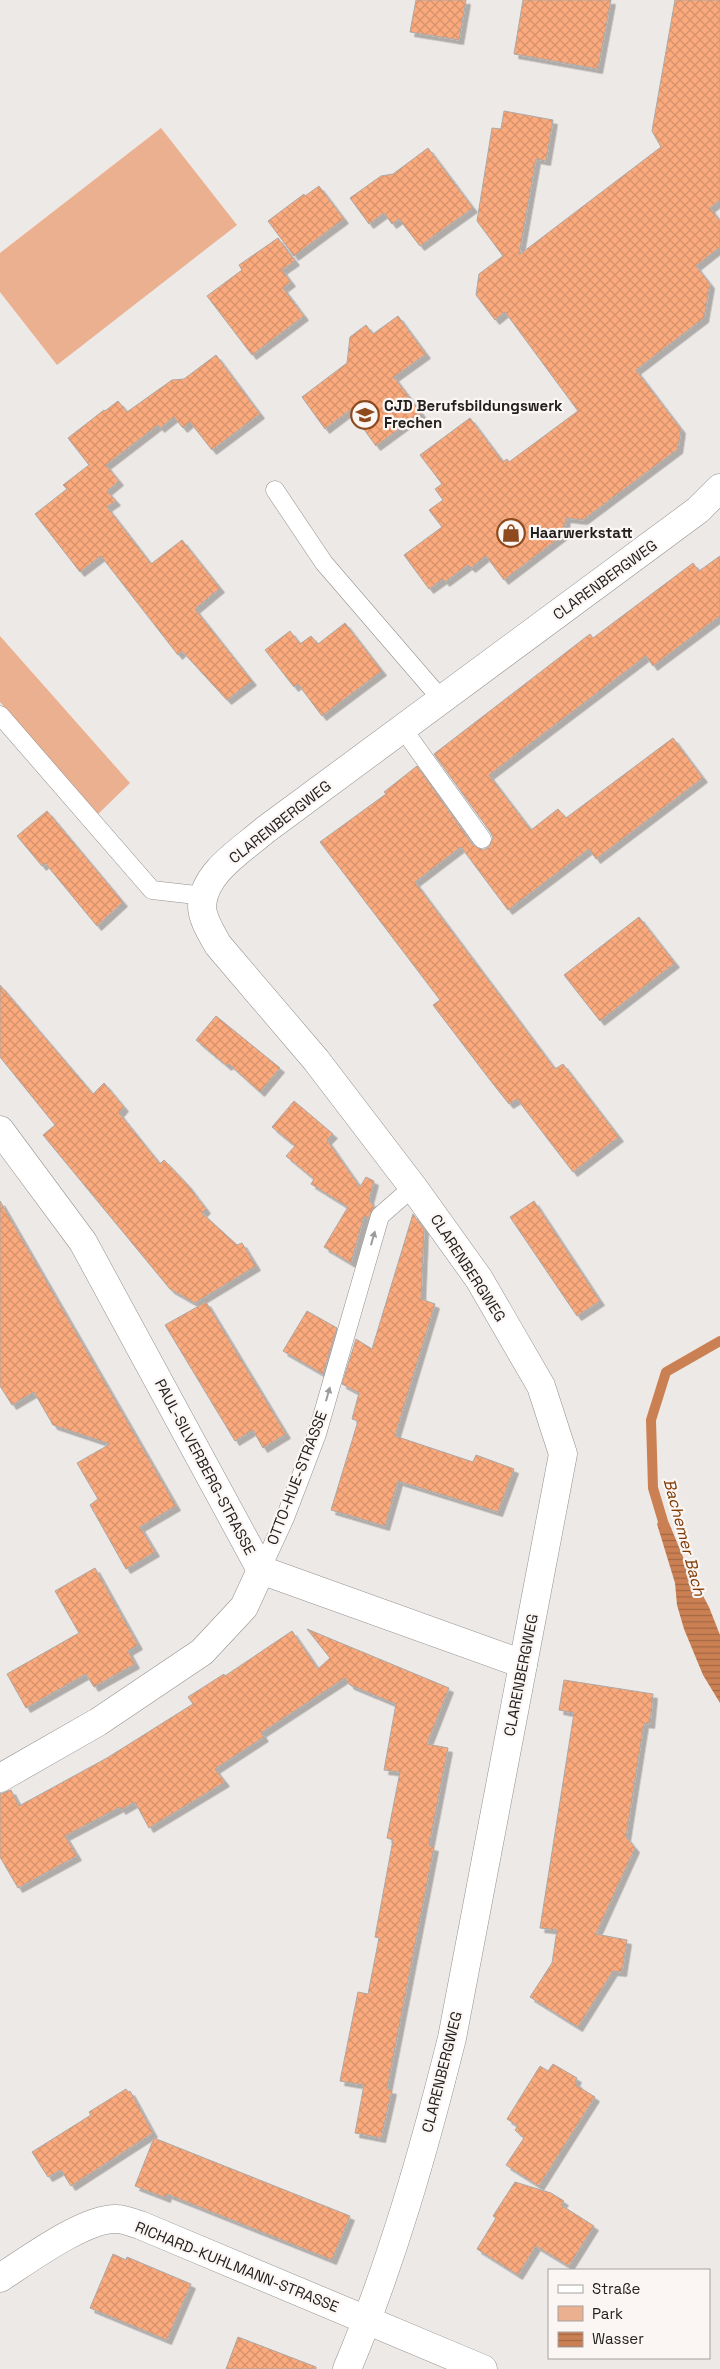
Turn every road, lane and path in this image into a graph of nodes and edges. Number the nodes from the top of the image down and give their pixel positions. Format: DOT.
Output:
graph roads {
  1 [pos="720,488"];
  2 [pos="275,490"];
  3 [pos="442,700"];
  4 [pos="0,715"];
  5 [pos="403,729"];
  6 [pos="482,839"];
  7 [pos="205,896"];
  8 [pos="3,1142"];
  9 [pos="413,1187"];
  10 [pos="261,1570"];
  11 [pos="523,1664"];
  12 [pos="0,1778"];
  13 [pos="0,2278"];
  14 [pos="367,2321"];
  15 [pos="347,2369"];
  16 [pos="483,2369"];
  1 -- 3 [label="street, CLARENBERGWEG"];
  2 -- 3 [label="lane"];
  3 -- 5 [label="street, CLARENBERGWEG"];
  4 -- 7 [label="lane"];
  5 -- 6 [label="lane"];
  5 -- 7 [label="street, CLARENBERGWEG"];
  7 -- 9 [label="street, CLARENBERGWEG"];
  8 -- 10 [label="street, PAUL-SILVERBERG-STRASSE"];
  10 -- 9 [label="lane, OTTO-HUE-STRASSE, one-way"];
  9 -- 11 [label="street, CLARENBERGWEG"];
  10 -- 11 [label="street, PAUL-SILVERBERG-STRASSE"];
  10 -- 12 [label="street, OTTO-HUE-STRASSE"];
  11 -- 14 [label="street, CLARENBERGWEG"];
  13 -- 14 [label="street, RICHARD-KUHLMANN-STRASSE"];
  14 -- 15 [label="street, CLARENBERGWEG"];
  14 -- 16 [label="street, RICHARD-KUHLMANN-STRASSE"];
}
